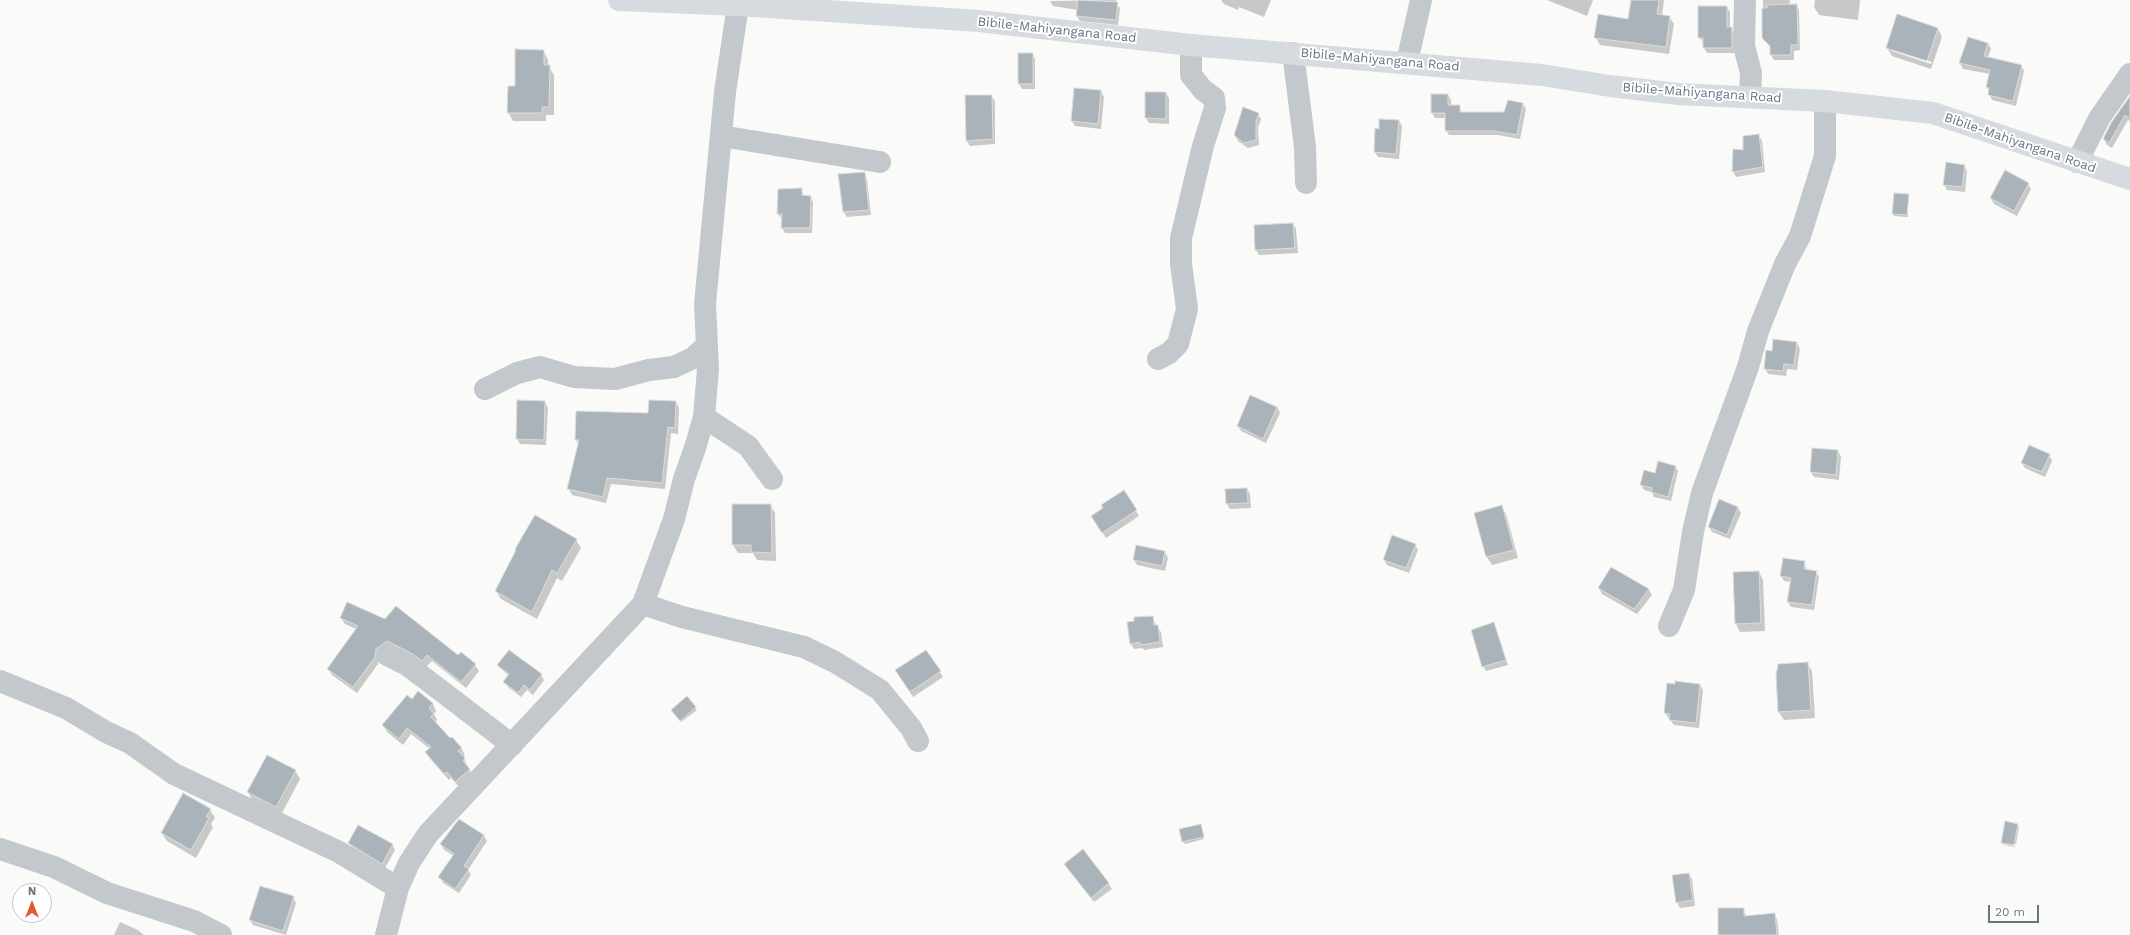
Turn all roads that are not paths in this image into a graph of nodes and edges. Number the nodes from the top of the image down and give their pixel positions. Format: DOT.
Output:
graph roads {
  1 [pos="619,0"];
  2 [pos="1421,0"];
  3 [pos="1745,0"];
  4 [pos="652,1"];
  5 [pos="738,5"];
  6 [pos="1191,45"];
  7 [pos="1293,53"];
  8 [pos="1407,62"];
  9 [pos="2130,74"];
  10 [pos="1750,97"];
  11 [pos="1825,101"];
  12 [pos="721,136"];
  13 [pos="880,162"];
  14 [pos="2076,162"];
  15 [pos="2130,180"];
  16 [pos="1306,183"];
  17 [pos="707,345"];
  18 [pos="1158,360"];
  19 [pos="485,389"];
  20 [pos="704,417"];
  21 [pos="772,480"];
  22 [pos="643,604"];
  23 [pos="1669,626"];
  24 [pos="387,655"];
  25 [pos="0,681"];
  26 [pos="918,741"];
  27 [pos="512,745"];
  28 [pos="0,849"];
  29 [pos="398,888"];
  30 [pos="221,935"];
  31 [pos="386,935"];
  1 -- 4 [label="main road, Bibile-Mahiyangana Road"];
  2 -- 8 [label="street"];
  3 -- 10 [label="street"];
  4 -- 5 [label="main road, Bibile-Mahiyangana Road"];
  5 -- 6 [label="main road, Bibile-Mahiyangana Road"];
  5 -- 12 [label="street"];
  6 -- 7 [label="main road, Bibile-Mahiyangana Road"];
  6 -- 18 [label="street"];
  7 -- 8 [label="main road, Bibile-Mahiyangana Road"];
  7 -- 16 [label="street"];
  8 -- 10 [label="main road, Bibile-Mahiyangana Road"];
  9 -- 14 [label="street"];
  10 -- 11 [label="main road, Bibile-Mahiyangana Road"];
  11 -- 14 [label="main road, Bibile-Mahiyangana Road"];
  11 -- 23 [label="street"];
  12 -- 13 [label="street"];
  12 -- 17 [label="street"];
  14 -- 15 [label="main road, Bibile-Mahiyangana Road"];
  17 -- 19 [label="street"];
  17 -- 20 [label="street"];
  20 -- 21 [label="street"];
  20 -- 22 [label="street"];
  22 -- 26 [label="street"];
  22 -- 27 [label="street"];
  24 -- 27 [label="street"];
  25 -- 29 [label="street"];
  27 -- 29 [label="street"];
  28 -- 30 [label="street"];
  29 -- 31 [label="street"];
}
